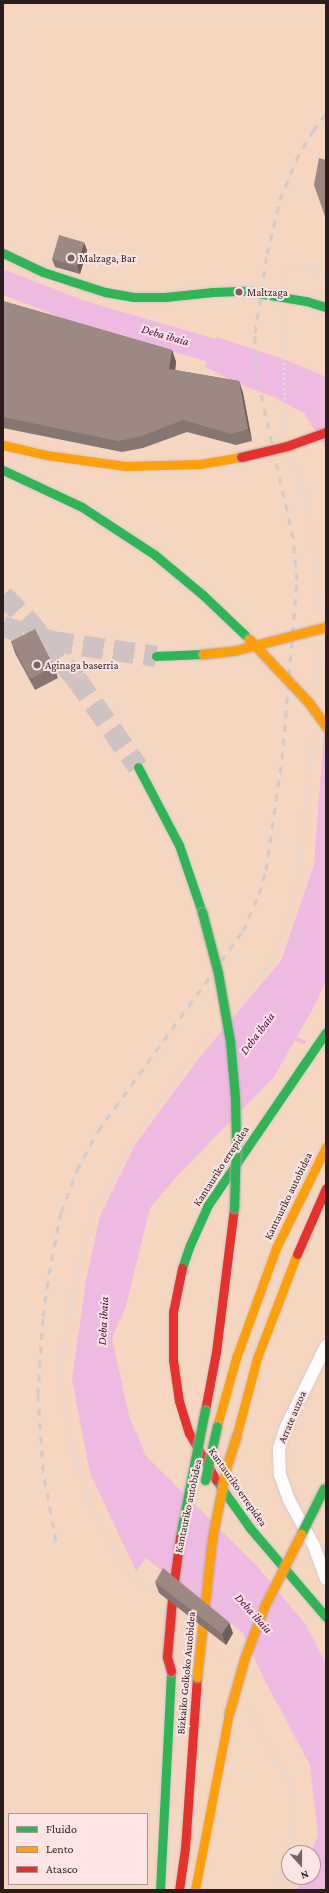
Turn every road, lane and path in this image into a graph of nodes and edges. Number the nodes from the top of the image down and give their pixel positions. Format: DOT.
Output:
graph roads {
  1 [pos="3,253"];
  2 [pos="326,273"];
  3 [pos="326,308"];
  4 [pos="326,432"];
  5 [pos="286,433"];
  6 [pos="3,445"];
  7 [pos="3,470"];
  8 [pos="326,628"];
  9 [pos="156,656"];
  10 [pos="326,726"];
  11 [pos="138,767"];
  12 [pos="326,1032"];
  13 [pos="326,1146"];
  14 [pos="326,1188"];
  15 [pos="326,1346"];
  16 [pos="325,1486"];
  17 [pos="202,1493"];
  18 [pos="326,1579"];
  19 [pos="326,1617"];
  20 [pos="179,1625"];
  21 [pos="171,1671"];
  22 [pos="160,1890"];
  23 [pos="179,1890"];
  24 [pos="195,1890"];
  1 -- 3 [label="main road"];
  2 -- 5 [label="path, bridge"];
  4 -- 6 [label="main road, bridge"];
  7 -- 10 [label="main road, bridge"];
  8 -- 9 [label="main road, bridge"];
  11 -- 21 [label="main road, bridge"];
  12 -- 19 [label="main road, Kantauriko errepidea"];
  13 -- 17 [label="main road, Kantauriko autobidea, bridge"];
  14 -- 23 [label="main road, Bizkaiko Golkoko Autobidea, bridge"];
  15 -- 18 [label="street, Arrate auzoa"];
  16 -- 24 [label="main road, bridge"];
  20 -- 21 [label="main road"];
  21 -- 22 [label="main road"];
}
